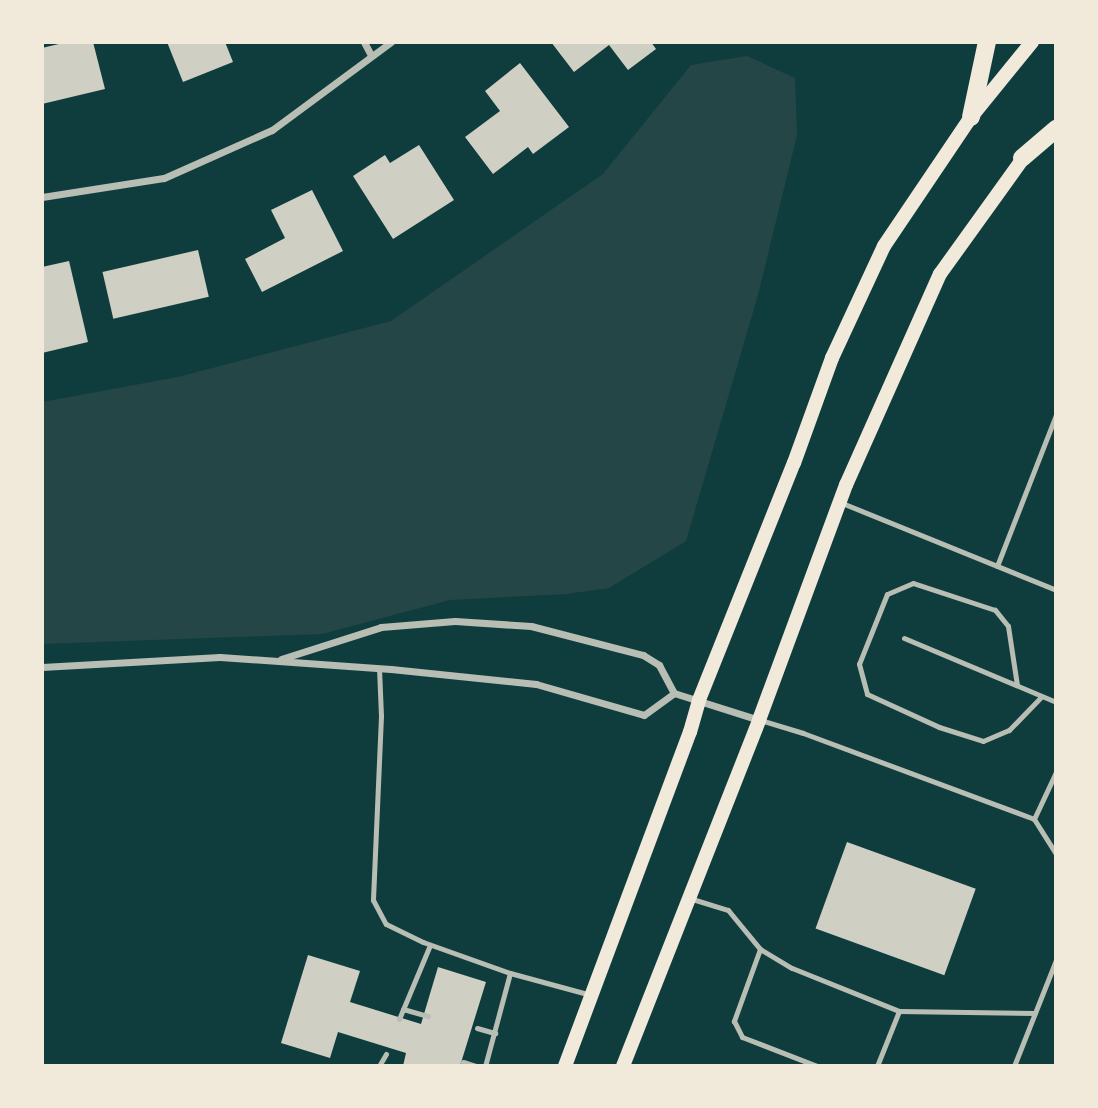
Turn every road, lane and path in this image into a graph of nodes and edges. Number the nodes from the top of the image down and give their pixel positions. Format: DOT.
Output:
graph roads {
  1 [pos="364,42"];
  2 [pos="391,42"];
  3 [pos="987,42"];
  4 [pos="1032,42"];
  5 [pos="371,55"];
  6 [pos="971,117"];
  7 [pos="1056,118"];
  8 [pos="1056,130"];
  9 [pos="1022,158"];
  10 [pos="42,197"];
  11 [pos="1056,415"];
  12 [pos="839,502"];
  13 [pos="997,566"];
  14 [pos="1056,590"];
  15 [pos="904,638"];
  16 [pos="277,661"];
  17 [pos="42,667"];
  18 [pos="379,668"];
  19 [pos="1017,685"];
  20 [pos="674,693"];
  21 [pos="1041,697"];
  22 [pos="699,700"];
  23 [pos="1056,702"];
  24 [pos="759,720"];
  25 [pos="1056,772"];
  26 [pos="1034,819"];
  27 [pos="1056,853"];
  28 [pos="687,897"];
  29 [pos="430,945"];
  30 [pos="760,948"];
  31 [pos="1056,960"];
  32 [pos="510,973"];
  33 [pos="592,996"];
  34 [pos="403,1009"];
  35 [pos="899,1011"];
  36 [pos="1035,1013"];
  37 [pos="428,1016"];
  38 [pos="399,1020"];
  39 [pos="477,1028"];
  40 [pos="495,1033"];
  41 [pos="386,1054"];
  42 [pos="463,1062"];
  43 [pos="379,1066"];
  44 [pos="476,1066"];
  45 [pos="485,1066"];
  46 [pos="565,1066"];
  47 [pos="622,1066"];
  48 [pos="817,1066"];
  49 [pos="877,1066"];
  50 [pos="1014,1066"];
  1 -- 5 [label="street"];
  2 -- 5 [label="street"];
  3 -- 6 [label="main road"];
  4 -- 6 [label="main road"];
  5 -- 10 [label="street"];
  6 -- 22 [label="main road"];
  7 -- 9 [label="main road"];
  8 -- 9 [label="main road"];
  9 -- 12 [label="main road"];
  11 -- 13 [label="lane"];
  12 -- 13 [label="lane"];
  12 -- 24 [label="main road"];
  13 -- 14 [label="lane"];
  15 -- 19 [label="lane"];
  16 -- 17 [label="street"];
  16 -- 18 [label="street"];
  16 -- 20 [label="street"];
  18 -- 20 [label="street"];
  18 -- 29 [label="lane"];
  19 -- 21 [label="lane"];
  19 -- 21 [label="lane"];
  20 -- 22 [label="street"];
  21 -- 23 [label="lane"];
  22 -- 24 [label="street"];
  22 -- 33 [label="main road"];
  24 -- 26 [label="lane"];
  24 -- 28 [label="main road"];
  25 -- 26 [label="lane"];
  26 -- 27 [label="lane"];
  28 -- 30 [label="lane"];
  28 -- 47 [label="main road"];
  29 -- 32 [label="lane"];
  29 -- 34 [label="lane"];
  30 -- 35 [label="lane"];
  30 -- 48 [label="lane"];
  31 -- 36 [label="lane"];
  32 -- 33 [label="lane"];
  32 -- 40 [label="lane"];
  33 -- 46 [label="main road"];
  34 -- 37 [label="lane"];
  34 -- 38 [label="lane"];
  35 -- 36 [label="lane"];
  35 -- 49 [label="lane"];
  36 -- 50 [label="lane"];
  39 -- 40 [label="lane"];
  40 -- 45 [label="lane"];
  41 -- 43 [label="lane"];
  42 -- 44 [label="lane"];
}
